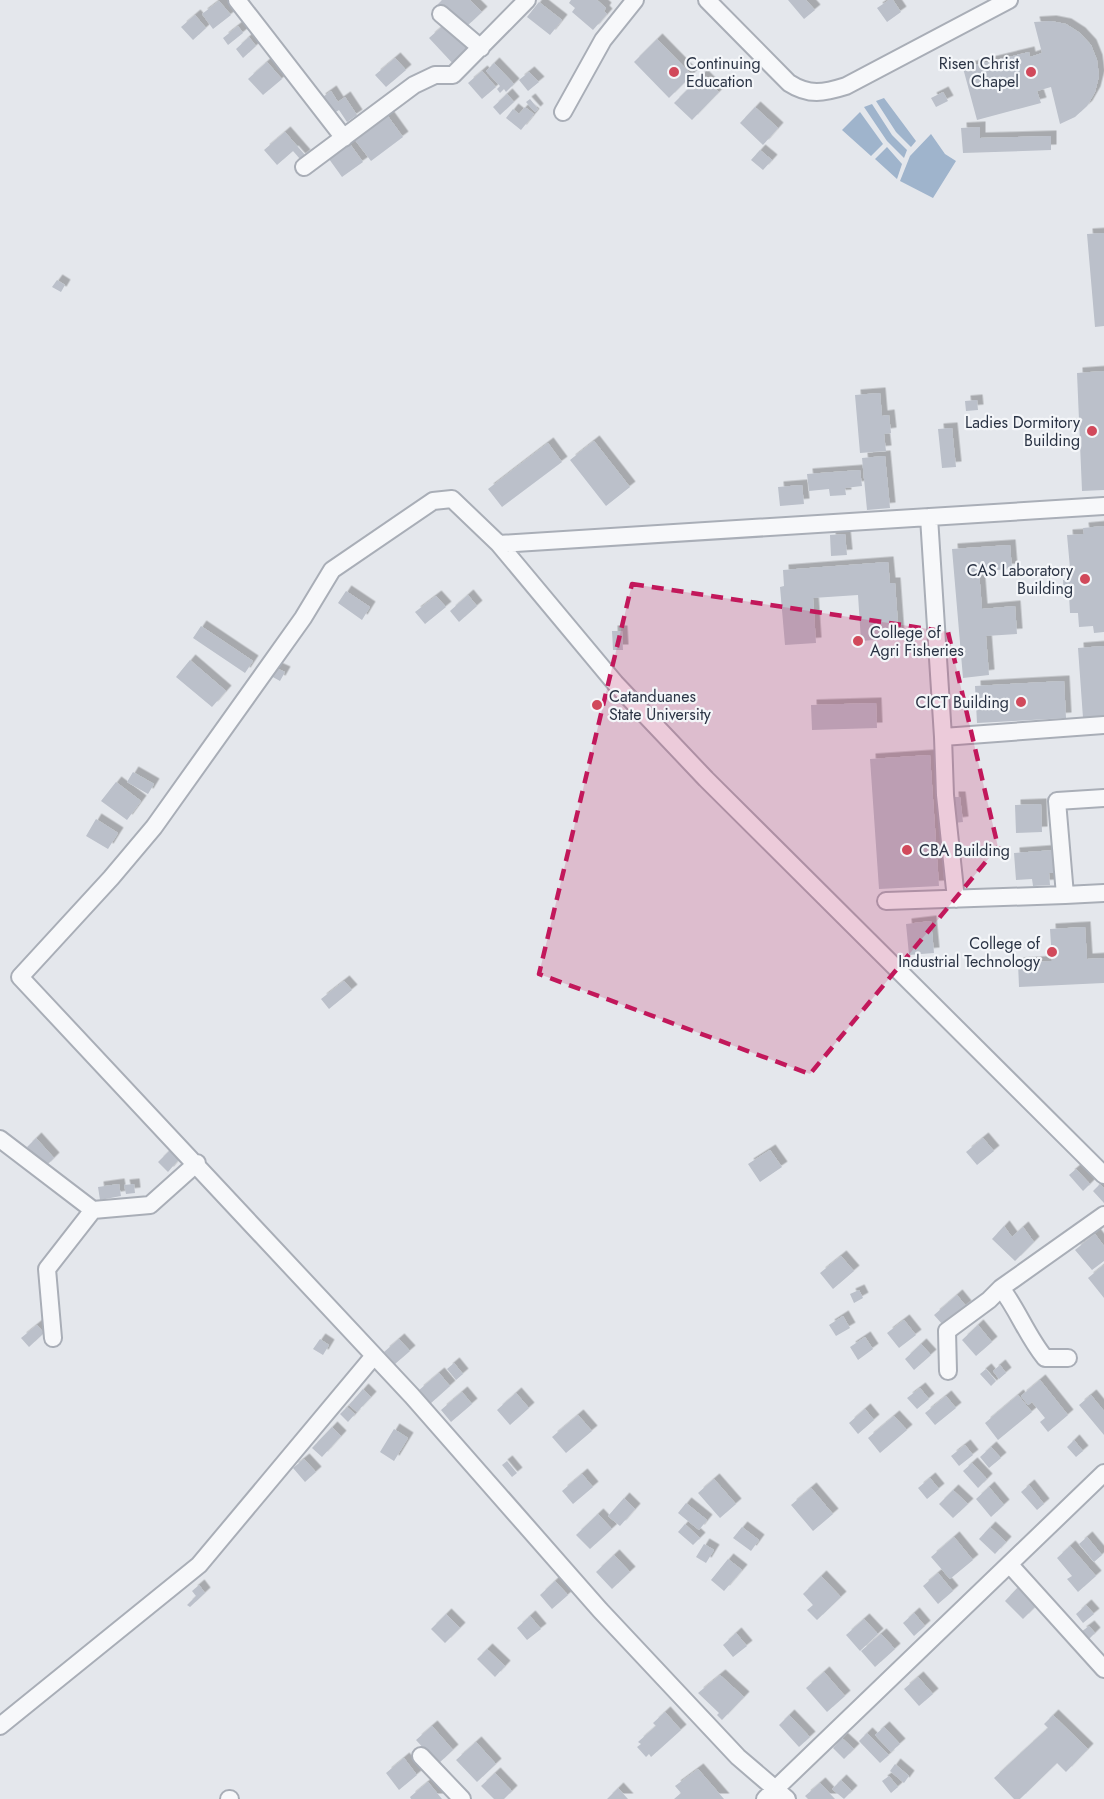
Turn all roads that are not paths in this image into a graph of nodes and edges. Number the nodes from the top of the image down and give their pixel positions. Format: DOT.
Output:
graph roads {
  1 [pos="237,0"];
  2 [pos="527,0"];
  3 [pos="635,0"];
  4 [pos="707,0"];
  5 [pos="1010,0"];
  6 [pos="441,14"];
  7 [pos="481,48"];
  8 [pos="563,112"];
  9 [pos="344,138"];
  10 [pos="303,167"];
  11 [pos="1104,506"];
  12 [pos="929,517"];
  13 [pos="499,544"];
  14 [pos="1104,725"];
  15 [pos="943,737"];
  16 [pos="1104,798"];
  17 [pos="1104,893"];
  18 [pos="1065,895"];
  19 [pos="956,899"];
  20 [pos="886,901"];
  21 [pos="0,1139"];
  22 [pos="197,1163"];
  23 [pos="1104,1174"];
  24 [pos="93,1210"];
  25 [pos="1104,1215"];
  26 [pos="1001,1288"];
  27 [pos="53,1338"];
  28 [pos="374,1357"];
  29 [pos="1068,1358"];
  30 [pos="948,1371"];
  31 [pos="1104,1473"];
  32 [pos="1010,1565"];
  33 [pos="1104,1669"];
  34 [pos="0,1726"];
  35 [pos="421,1756"];
  36 [pos="776,1795"];
  37 [pos="462,1799"];
  1 -- 9 [label="street"];
  2 -- 7 [label="street"];
  3 -- 8 [label="street"];
  4 -- 5 [label="street"];
  6 -- 7 [label="street"];
  7 -- 9 [label="street"];
  9 -- 10 [label="street"];
  11 -- 12 [label="street"];
  12 -- 13 [label="street"];
  12 -- 15 [label="street"];
  13 -- 22 [label="street"];
  13 -- 23 [label="street"];
  14 -- 15 [label="street"];
  15 -- 19 [label="street"];
  16 -- 18 [label="street"];
  17 -- 18 [label="street"];
  18 -- 19 [label="street"];
  19 -- 20 [label="street"];
  21 -- 24 [label="street"];
  22 -- 24 [label="street"];
  22 -- 28 [label="street"];
  24 -- 27 [label="street"];
  25 -- 26 [label="street"];
  26 -- 29 [label="street"];
  26 -- 30 [label="street"];
  28 -- 34 [label="street"];
  28 -- 36 [label="street"];
  31 -- 32 [label="street"];
  32 -- 33 [label="street"];
  32 -- 36 [label="street"];
  35 -- 37 [label="street"];
}
